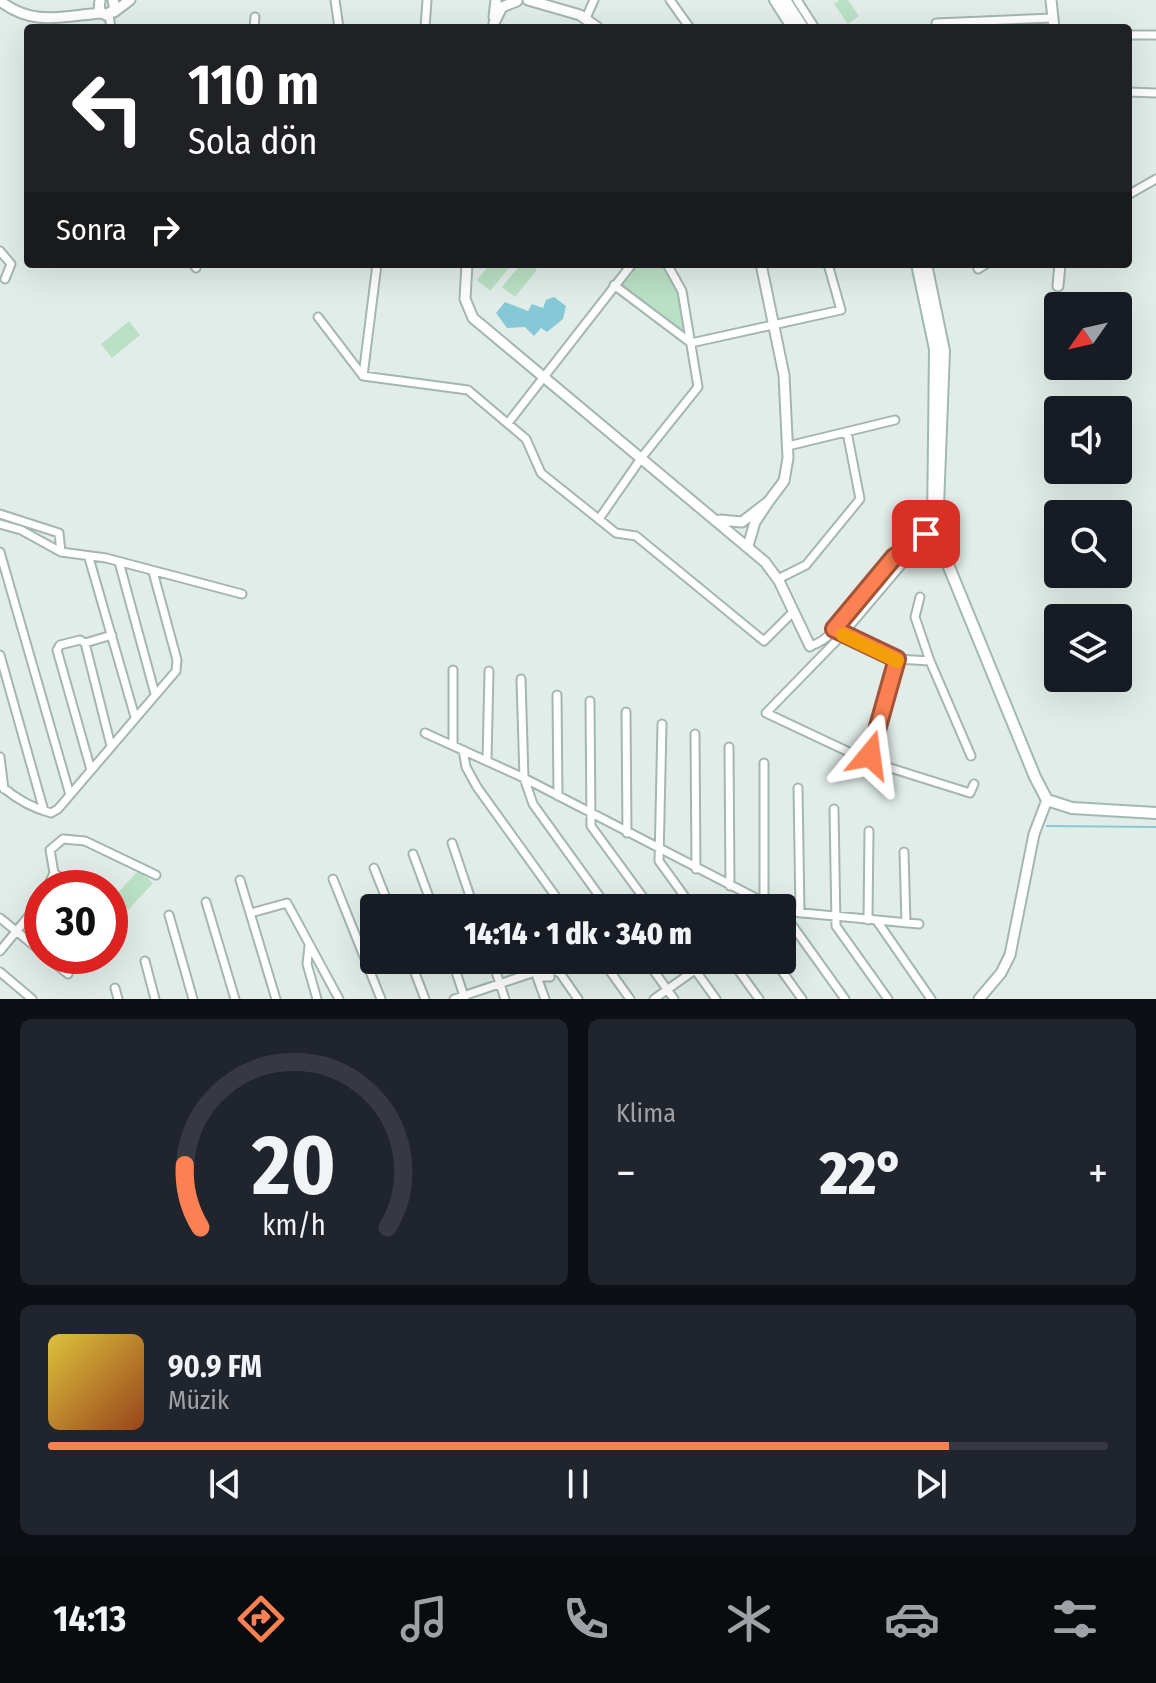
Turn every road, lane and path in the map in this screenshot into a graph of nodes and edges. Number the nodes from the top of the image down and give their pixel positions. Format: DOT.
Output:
graph roads {
  1 [pos="113,0"];
  2 [pos="130,0"];
  3 [pos="335,0"];
  4 [pos="427,0"];
  5 [pos="496,0"];
  6 [pos="514,0"];
  7 [pos="594,0"];
  8 [pos="670,0"];
  9 [pos="775,0"];
  10 [pos="785,0"];
  11 [pos="797,0"];
  12 [pos="1051,0"];
  13 [pos="0,1"];
  14 [pos="530,1"];
  15 [pos="104,9"];
  16 [pos="255,17"];
  17 [pos="586,18"];
  18 [pos="936,23"];
  19 [pos="1054,23"];
  20 [pos="254,24"];
  21 [pos="338,24"];
  22 [pos="425,24"];
  23 [pos="493,24"];
  24 [pos="494,24"];
  25 [pos="593,24"];
  26 [pos="687,24"];
  27 [pos="790,24"];
  28 [pos="800,24"];
  29 [pos="812,24"];
  30 [pos="1132,35"];
  31 [pos="1156,35"];
  32 [pos="1132,92"];
  33 [pos="1156,93"];
  34 [pos="1156,179"];
  35 [pos="1132,193"];
  36 [pos="0,251"];
  37 [pos="376,268"];
  38 [pos="467,268"];
  39 [pos="622,268"];
  40 [pos="628,268"];
  41 [pos="669,268"];
  42 [pos="762,268"];
  43 [pos="829,268"];
  44 [pos="918,268"];
  45 [pos="927,268"];
  46 [pos="1060,268"];
  47 [pos="625,271"];
  48 [pos="5,279"];
  49 [pos="614,285"];
  50 [pos="1058,286"];
  51 [pos="318,317"];
  52 [pos="775,326"];
  53 [pos="691,343"];
  54 [pos="363,376"];
  55 [pos="542,377"];
  56 [pos="895,420"];
  57 [pos="508,423"];
  58 [pos="847,432"];
  59 [pos="788,446"];
  60 [pos="642,457"];
  61 [pos="769,501"];
  62 [pos="0,514"];
  63 [pos="716,518"];
  64 [pos="599,519"];
  65 [pos="745,521"];
  66 [pos="0,524"];
  67 [pos="937,532"];
  68 [pos="745,543"];
  69 [pos="0,552"];
  70 [pos="61,552"];
  71 [pos="89,558"];
  72 [pos="119,562"];
  73 [pos="903,563"];
  74 [pos="153,572"];
  75 [pos="778,579"];
  76 [pos="242,594"];
  77 [pos="920,597"];
  78 [pos="793,612"];
  79 [pos="834,629"];
  80 [pos="112,635"];
  81 [pos="842,635"];
  82 [pos="85,643"];
  83 [pos="810,646"];
  84 [pos="0,655"];
  85 [pos="897,659"];
  86 [pos="930,661"];
  87 [pos="453,670"];
  88 [pos="489,671"];
  89 [pos="521,679"];
  90 [pos="155,694"];
  91 [pos="557,695"];
  92 [pos="590,701"];
  93 [pos="626,712"];
  94 [pos="135,717"];
  95 [pos="662,724"];
  96 [pos="425,733"];
  97 [pos="695,734"];
  98 [pos="453,743"];
  99 [pos="111,746"];
  100 [pos="729,747"];
  101 [pos="463,750"];
  102 [pos="971,756"];
  103 [pos="0,757"];
  104 [pos="487,761"];
  105 [pos="868,761"];
  106 [pos="764,763"];
  107 [pos="91,770"];
  108 [pos="524,778"];
  109 [pos="974,784"];
  110 [pos="2,787"];
  111 [pos="798,788"];
  112 [pos="70,795"];
  113 [pos="558,796"];
  114 [pos="1047,800"];
  115 [pos="834,809"];
  116 [pos="44,811"];
  117 [pos="1156,813"];
  118 [pos="591,814"];
  119 [pos="869,831"];
  120 [pos="627,833"];
  121 [pos="452,843"];
  122 [pos="659,850"];
  123 [pos="904,852"];
  124 [pos="413,854"];
  125 [pos="374,868"];
  126 [pos="696,869"];
  127 [pos="53,870"];
  128 [pos="156,875"];
  129 [pos="333,879"];
  130 [pos="240,880"];
  131 [pos="730,886"];
  132 [pos="384,894"];
  133 [pos="428,894"];
  134 [pos="469,894"];
  135 [pos="554,894"];
  136 [pos="598,894"];
  137 [pos="641,894"];
  138 [pos="683,894"];
  139 [pos="745,894"];
  140 [pos="764,894"];
  141 [pos="206,902"];
  142 [pos="251,913"];
  143 [pos="796,913"];
  144 [pos="800,913"];
  145 [pos="169,915"];
  146 [pos="834,917"];
  147 [pos="0,918"];
  148 [pos="872,920"];
  149 [pos="24,921"];
  150 [pos="906,923"];
  151 [pos="919,924"];
  152 [pos="16,931"];
  153 [pos="796,931"];
  154 [pos="24,938"];
  155 [pos="309,943"];
  156 [pos="0,951"];
  157 [pos="145,961"];
  158 [pos="0,972"];
  159 [pos="415,974"];
  160 [pos="457,974"];
  161 [pos="497,974"];
  162 [pos="524,974"];
  163 [pos="538,974"];
  164 [pos="561,974"];
  165 [pos="612,974"];
  166 [pos="656,974"];
  167 [pos="689,974"];
  168 [pos="698,974"];
  169 [pos="741,974"];
  170 [pos="784,974"];
  171 [pos="501,985"];
  172 [pos="115,988"];
  173 [pos="667,990"];
  174 [pos="465,998"];
  175 [pos="32,999"];
  176 [pos="118,999"];
  177 [pos="155,999"];
  178 [pos="193,999"];
  179 [pos="235,999"];
  180 [pos="276,999"];
  181 [pos="317,999"];
  182 [pos="339,999"];
  183 [pos="381,999"];
  184 [pos="425,999"];
  185 [pos="454,999"];
  186 [pos="505,999"];
  187 [pos="545,999"];
  188 [pos="578,999"];
  189 [pos="630,999"];
  190 [pos="654,999"];
  191 [pos="674,999"];
  192 [pos="716,999"];
  193 [pos="759,999"];
  194 [pos="802,999"];
  195 [pos="845,999"];
  196 [pos="888,999"];
  197 [pos="931,999"];
  198 [pos="979,999"];
  1 -- 15 [label="street"];
  2 -- 15 [label="street"];
  3 -- 21 [label="street"];
  4 -- 22 [label="street"];
  5 -- 23 [label="street"];
  6 -- 14 [label="street"];
  6 -- 24 [label="street"];
  7 -- 17 [label="street"];
  8 -- 26 [label="street"];
  9 -- 27 [label="main road"];
  10 -- 28 [label="main road"];
  11 -- 29 [label="street"];
  12 -- 19 [label="street"];
  13 -- 15 [label="street"];
  14 -- 17 [label="street"];
  16 -- 20 [label="street"];
  17 -- 25 [label="street"];
  18 -- 19 [label="street"];
  30 -- 31 [label="street"];
  32 -- 33 [label="street"];
  34 -- 35 [label="street"];
  36 -- 48 [label="street"];
  37 -- 54 [label="street"];
  38 -- 55 [label="street"];
  39 -- 47 [label="street"];
  40 -- 47 [label="street"];
  41 -- 53 [label="street"];
  42 -- 52 [label="street"];
  43 -- 52 [label="street"];
  44 -- 67 [label="main road"];
  45 -- 67 [label="main road"];
  46 -- 50 [label="street"];
  47 -- 49 [label="street"];
  49 -- 53 [label="street"];
  49 -- 55 [label="street"];
  51 -- 54 [label="street"];
  52 -- 53 [label="street"];
  52 -- 59 [label="street"];
  53 -- 60 [label="street"];
  54 -- 57 [label="street"];
  55 -- 57 [label="street"];
  55 -- 60 [label="street"];
  56 -- 58 [label="street"];
  57 -- 64 [label="street"];
  58 -- 59 [label="street"];
  58 -- 75 [label="street"];
  59 -- 61 [label="street"];
  60 -- 63 [label="street"];
  60 -- 64 [label="street"];
  61 -- 65 [label="street"];
  61 -- 68 [label="street"];
  62 -- 70 [label="street"];
  63 -- 65 [label="street"];
  63 -- 68 [label="street"];
  64 -- 78 [label="street"];
  65 -- 68 [label="street"];
  66 -- 70 [label="street"];
  67 -- 79 [label="street"];
  67 -- 114 [label="main road"];
  68 -- 75 [label="street"];
  69 -- 112 [label="street"];
  70 -- 71 [label="street"];
  71 -- 72 [label="street"];
  71 -- 80 [label="street"];
  72 -- 74 [label="street"];
  72 -- 90 [label="street"];
  73 -- 81 [label="street"];
  74 -- 76 [label="street"];
  74 -- 90 [label="street"];
  75 -- 78 [label="street"];
  77 -- 86 [label="street"];
  78 -- 83 [label="street"];
  79 -- 81 [label="street"];
  79 -- 83 [label="street"];
  80 -- 82 [label="street"];
  80 -- 94 [label="street"];
  81 -- 85 [label="street"];
  81 -- 105 [label="street"];
  82 -- 99 [label="street"];
  82 -- 107 [label="street"];
  84 -- 116 [label="street"];
  85 -- 86 [label="street"];
  85 -- 105 [label="street"];
  86 -- 102 [label="street"];
  87 -- 98 [label="street"];
  88 -- 104 [label="street"];
  89 -- 108 [label="street"];
  90 -- 94 [label="street"];
  91 -- 113 [label="street"];
  92 -- 118 [label="street"];
  93 -- 120 [label="street"];
  94 -- 99 [label="street"];
  95 -- 122 [label="street"];
  96 -- 98 [label="street"];
  97 -- 126 [label="street"];
  98 -- 101 [label="street"];
  99 -- 107 [label="street"];
  100 -- 131 [label="street"];
  101 -- 104 [label="street"];
  101 -- 135 [label="street"];
  103 -- 110 [label="street"];
  104 -- 108 [label="street"];
  105 -- 109 [label="street"];
  106 -- 140 [label="street"];
  107 -- 112 [label="street"];
  108 -- 113 [label="street"];
  108 -- 136 [label="street"];
  110 -- 116 [label="street"];
  111 -- 144 [label="street"];
  112 -- 116 [label="street"];
  113 -- 118 [label="street"];
  114 -- 117 [label="main road"];
  114 -- 198 [label="street"];
  115 -- 146 [label="street"];
  118 -- 120 [label="street"];
  118 -- 137 [label="street"];
  119 -- 148 [label="street"];
  120 -- 122 [label="street"];
  121 -- 134 [label="street"];
  122 -- 126 [label="street"];
  122 -- 138 [label="street"];
  123 -- 150 [label="street"];
  124 -- 133 [label="street"];
  125 -- 132 [label="street"];
  126 -- 131 [label="street"];
  127 -- 128 [label="street"];
  129 -- 183 [label="street"];
  130 -- 142 [label="street"];
  131 -- 139 [label="street"];
  141 -- 179 [label="street"];
  142 -- 155 [label="street"];
  142 -- 180 [label="street"];
  143 -- 144 [label="street"];
  144 -- 146 [label="street"];
  145 -- 178 [label="street"];
  146 -- 148 [label="street"];
  146 -- 196 [label="street"];
  147 -- 152 [label="street"];
  148 -- 150 [label="street"];
  148 -- 197 [label="street"];
  149 -- 152 [label="street"];
  150 -- 151 [label="street"];
  152 -- 154 [label="street"];
  152 -- 156 [label="street"];
  153 -- 195 [label="street"];
  155 -- 181 [label="street"];
  155 -- 182 [label="street"];
  157 -- 177 [label="street"];
  158 -- 175 [label="street"];
  159 -- 184 [label="street"];
  160 -- 174 [label="street"];
  161 -- 171 [label="street"];
  162 -- 171 [label="street"];
  163 -- 187 [label="street"];
  164 -- 188 [label="street"];
  165 -- 189 [label="street"];
  166 -- 173 [label="street"];
  167 -- 173 [label="street"];
  168 -- 192 [label="street"];
  169 -- 193 [label="street"];
  170 -- 194 [label="street"];
  171 -- 174 [label="street"];
  171 -- 186 [label="street"];
  172 -- 176 [label="street"];
  173 -- 190 [label="street"];
  173 -- 191 [label="street"];
  174 -- 185 [label="street"];
}
